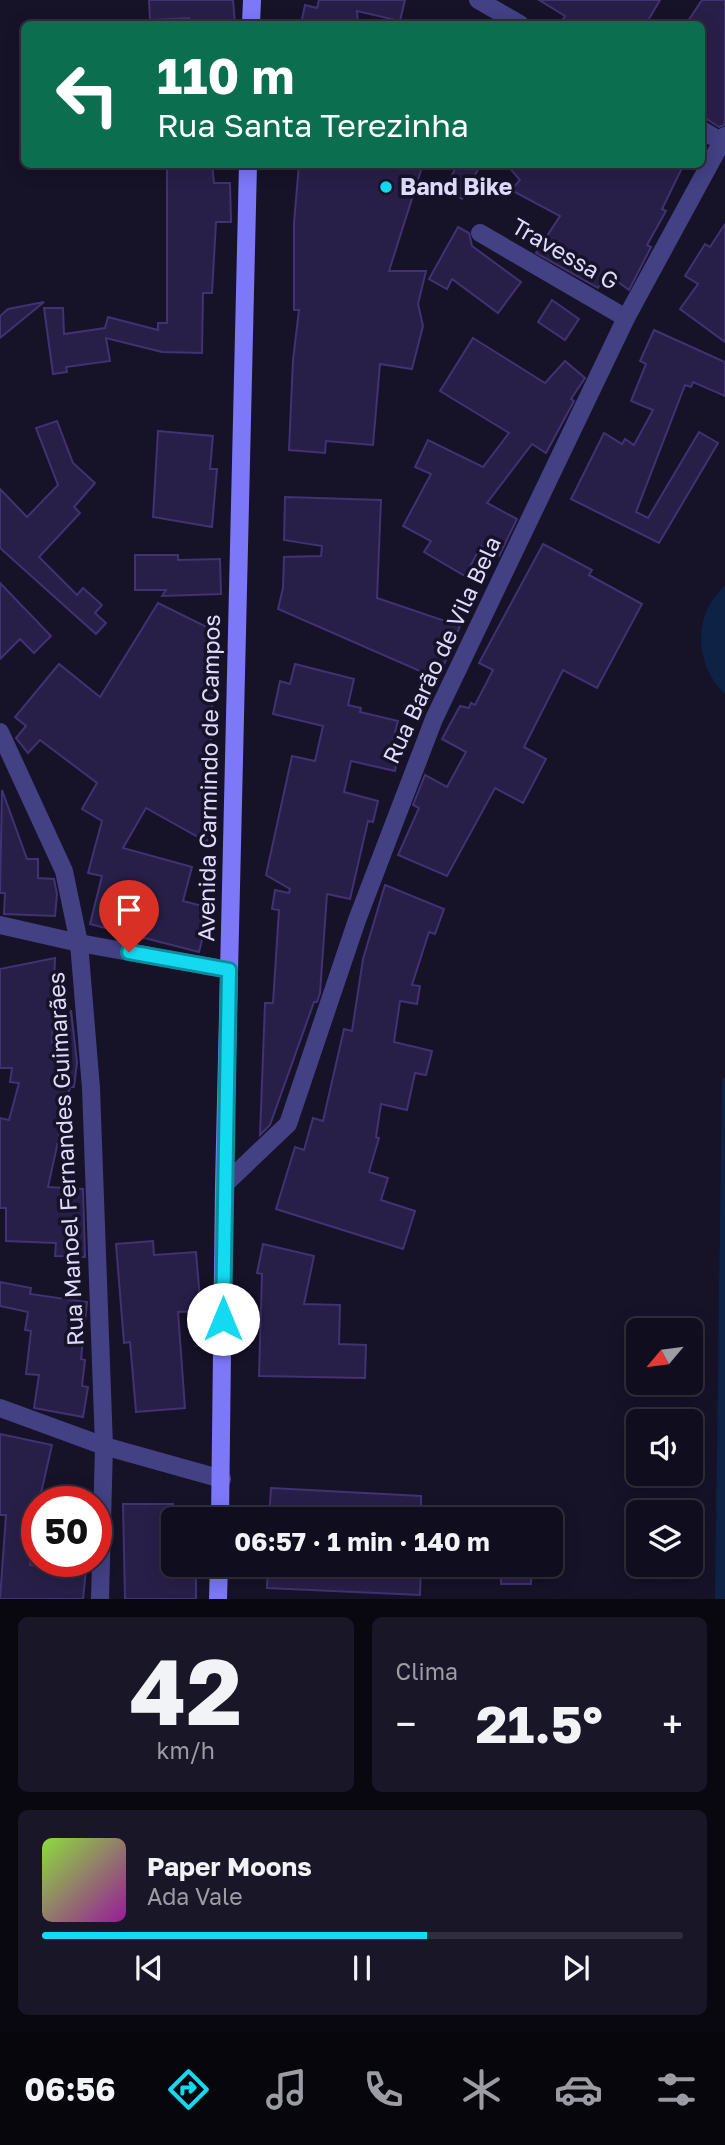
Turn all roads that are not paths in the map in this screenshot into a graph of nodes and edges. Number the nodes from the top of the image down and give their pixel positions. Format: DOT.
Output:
graph roads {
  1 [pos="252,0"];
  2 [pos="478,0"];
  3 [pos="251,21"];
  4 [pos="515,21"];
  5 [pos="705,131"];
  6 [pos="724,139"];
  7 [pos="248,168"];
  8 [pos="481,233"];
  9 [pos="626,318"];
  10 [pos="0,732"];
  11 [pos="0,925"];
  12 [pos="79,943"];
  13 [pos="229,970"];
  14 [pos="224,1185"];
  15 [pos="0,1408"];
  16 [pos="104,1446"];
  17 [pos="222,1479"];
  18 [pos="221,1507"];
  19 [pos="219,1577"];
  20 [pos="100,1599"];
  21 [pos="218,1599"];
  1 -- 3 [label="main road"];
  2 -- 4 [label="street"];
  5 -- 6 [label="street"];
  6 -- 9 [label="street, Rua Barão de Vila Bela"];
  7 -- 13 [label="main road, Avenida Carmindo de Campos"];
  8 -- 9 [label="street, Travessa G"];
  9 -- 14 [label="street, Rua Barão de Vila Bela"];
  10 -- 12 [label="street, Rua Manoel Fernandes Guimarães"];
  11 -- 12 [label="street"];
  12 -- 13 [label="street"];
  12 -- 16 [label="street, Rua Manoel Fernandes Guimarães"];
  13 -- 14 [label="main road, Avenida Carmindo de Campos"];
  14 -- 17 [label="main road, Avenida Carmindo de Campos"];
  15 -- 16 [label="street"];
  16 -- 17 [label="street"];
  16 -- 20 [label="street, Rua Manoel Fernandes Guimarães"];
  17 -- 18 [label="main road, Avenida Carmindo de Campos"];
  19 -- 21 [label="main road"];
}
